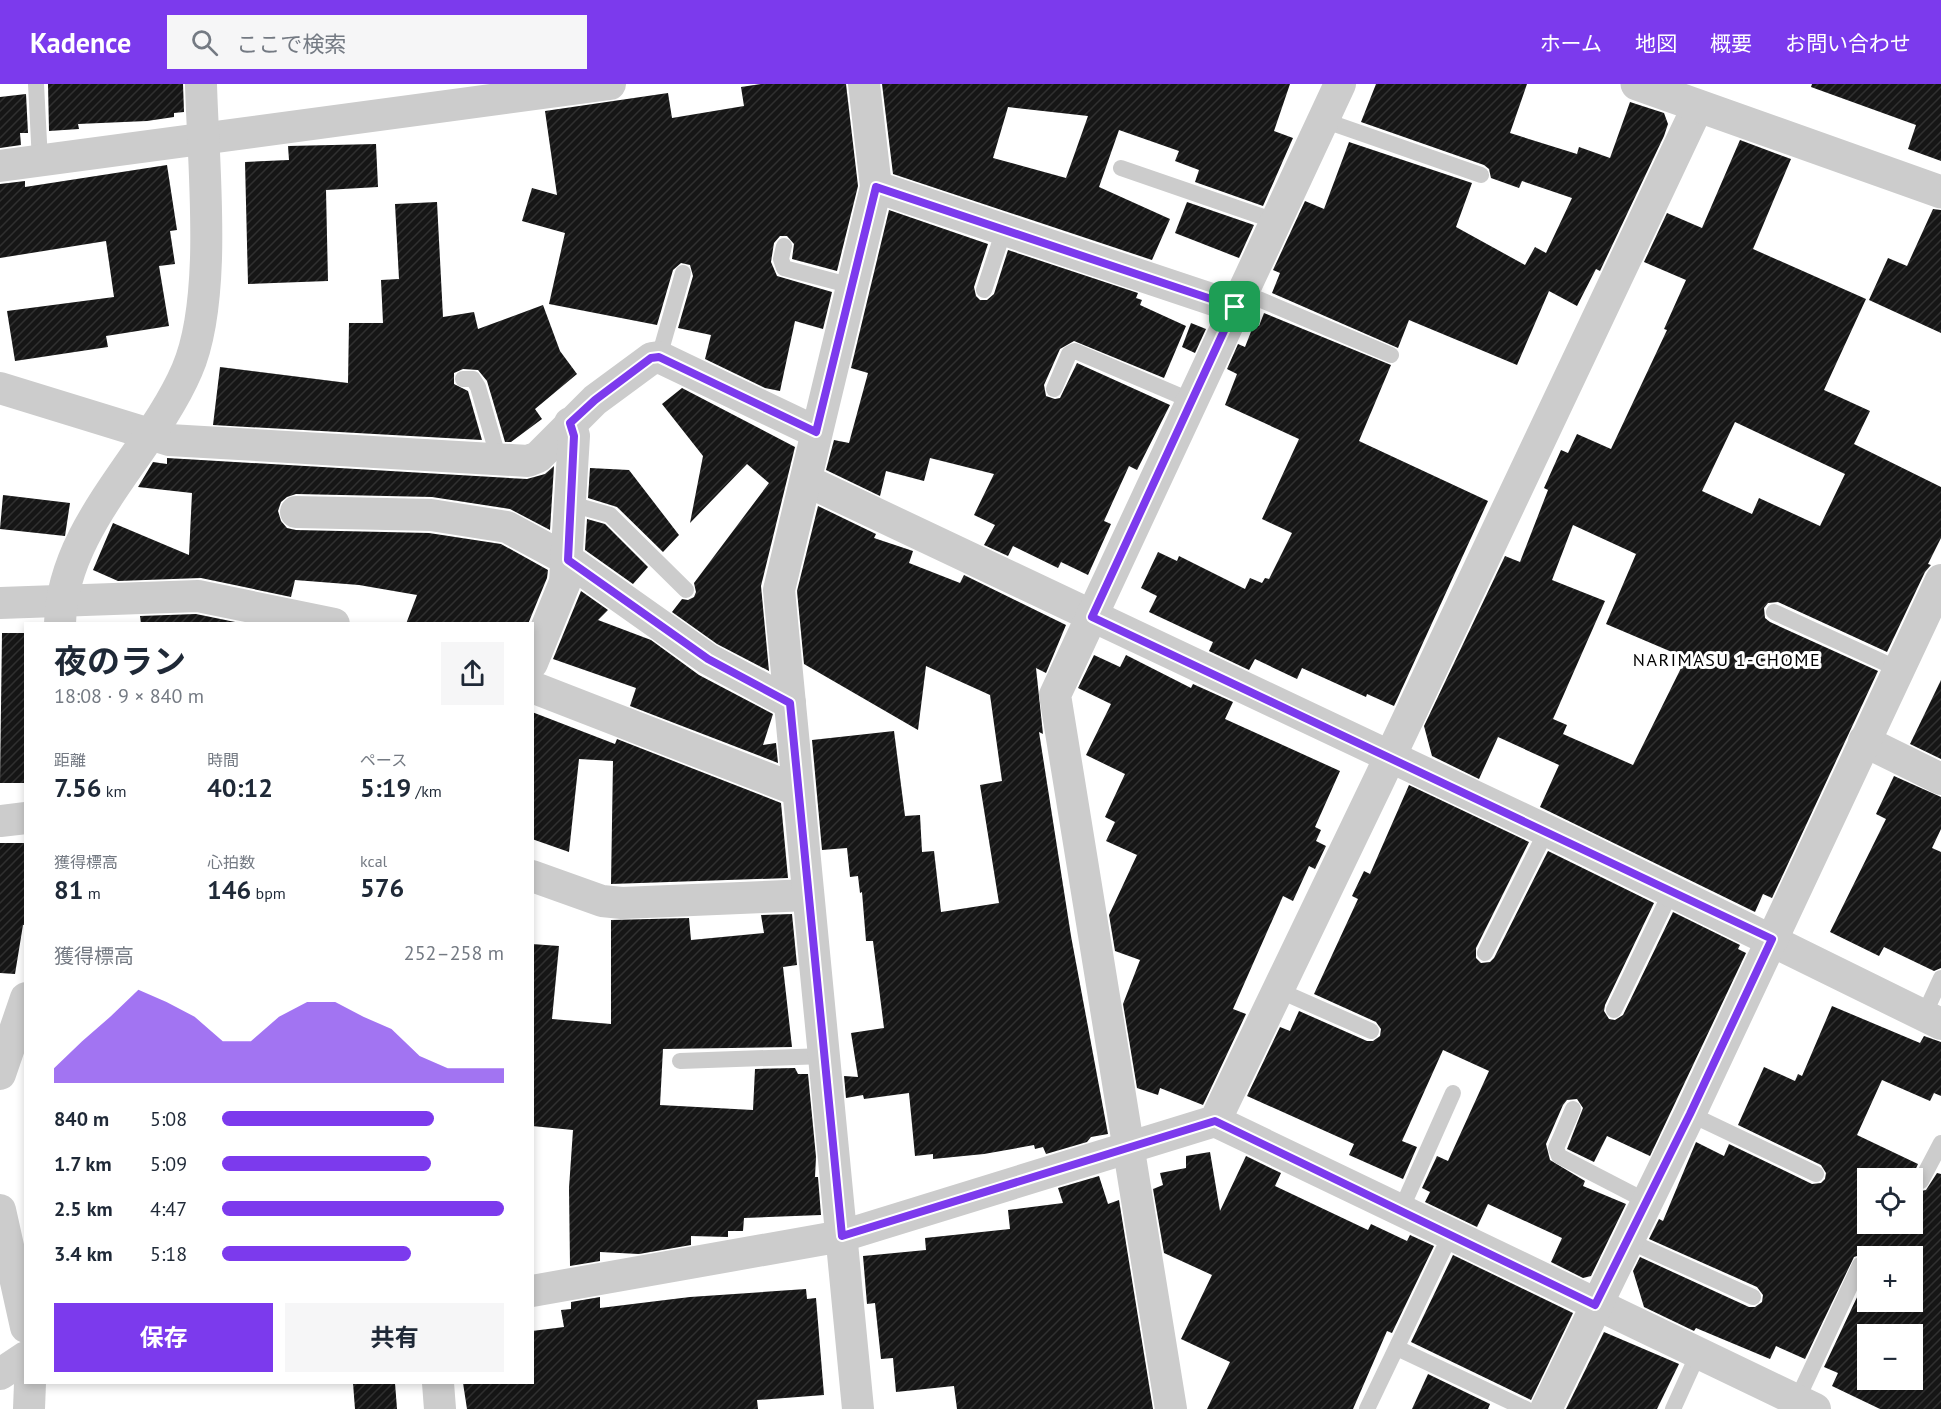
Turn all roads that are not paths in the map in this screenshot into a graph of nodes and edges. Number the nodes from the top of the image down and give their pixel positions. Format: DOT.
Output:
graph roads {
  1 [pos="36,84"];
  2 [pos="201,84"];
  3 [pos="610,84"];
  4 [pos="864,84"];
  5 [pos="1340,84"];
  6 [pos="1637,84"];
  7 [pos="1703,95"];
  8 [pos="1323,120"];
  9 [pos="203,138"];
  10 [pos="40,161"];
  11 [pos="0,166"];
  12 [pos="1121,168"];
  13 [pos="1481,175"];
  14 [pos="876,187"];
  15 [pos="1941,192"];
  16 [pos="1275,221"];
  17 [pos="1004,230"];
  18 [pos="784,246"];
  19 [pos="682,273"];
  20 [pos="852,286"];
  21 [pos="984,290"];
  22 [pos="1238,299"];
  23 [pos="1391,355"];
  24 [pos="659,357"];
  25 [pos="463,379"];
  26 [pos="0,388"];
  27 [pos="1054,389"];
  28 [pos="1191,401"];
  29 [pos="570,423"];
  30 [pos="149,432"];
  31 [pos="816,432"];
  32 [pos="495,459"];
  33 [pos="807,481"];
  34 [pos="571,504"];
  35 [pos="296,512"];
  36 [pos="568,560"];
  37 [pos="1941,580"];
  38 [pos="687,590"];
  39 [pos="0,603"];
  40 [pos="60,612"];
  41 [pos="1774,612"];
  42 [pos="1092,617"];
  43 [pos="324,622"];
  44 [pos="534,658"];
  45 [pos="1898,669"];
  46 [pos="534,688"];
  47 [pos="790,703"];
  48 [pos="1864,741"];
  49 [pos="1390,758"];
  50 [pos="1941,779"];
  51 [pos="797,790"];
  52 [pos="24,818"];
  53 [pos="0,821"];
  54 [pos="1546,832"];
  55 [pos="534,877"];
  56 [pos="1672,890"];
  57 [pos="808,895"];
  58 [pos="1772,939"];
  59 [pos="1485,953"];
  60 [pos="1941,978"];
  61 [pos="1278,990"];
  62 [pos="24,1004"];
  63 [pos="1614,1010"];
  64 [pos="1932,1019"];
  65 [pos="1371,1031"];
  66 [pos="824,1056"];
  67 [pos="680,1061"];
  68 [pos="0,1074"];
  69 [pos="1453,1094"];
  70 [pos="1573,1109"];
  71 [pos="1690,1114"];
  72 [pos="1215,1121"];
  73 [pos="1941,1143"];
  74 [pos="1128,1146"];
  75 [pos="1816,1174"];
  76 [pos="1923,1177"];
  77 [pos="1646,1201"];
  78 [pos="0,1210"];
  79 [pos="1400,1212"];
  80 [pos="842,1236"];
  81 [pos="1450,1236"];
  82 [pos="1627,1240"];
  83 [pos="1857,1273"];
  84 [pos="534,1291"];
  85 [pos="1753,1297"];
  86 [pos="1595,1305"];
  87 [pos="24,1318"];
  88 [pos="1397,1348"];
  89 [pos="1698,1354"];
  90 [pos="24,1358"];
  91 [pos="0,1374"];
  92 [pos="30,1384"];
  93 [pos="438,1384"];
  94 [pos="1806,1404"];
  95 [pos="29,1409"];
  96 [pos="440,1409"];
  97 [pos="858,1409"];
  98 [pos="1171,1409"];
  99 [pos="1367,1409"];
  100 [pos="1526,1409"];
  101 [pos="1546,1409"];
  102 [pos="1673,1409"];
  1 -- 10 [label="lane"];
  2 -- 9 [label="street"];
  3 -- 9 [label="street"];
  4 -- 14 [label="street"];
  5 -- 8 [label="street"];
  6 -- 7 [label="street"];
  7 -- 15 [label="street"];
  7 -- 49 [label="street"];
  8 -- 13 [label="lane"];
  8 -- 16 [label="street"];
  9 -- 10 [label="street"];
  9 -- 30 [label="street"];
  10 -- 11 [label="street"];
  12 -- 16 [label="lane"];
  14 -- 17 [label="street"];
  14 -- 20 [label="street"];
  16 -- 22 [label="street"];
  17 -- 21 [label="lane"];
  17 -- 22 [label="street"];
  18 -- 20 [label="lane"];
  19 -- 24 [label="lane"];
  20 -- 31 [label="street"];
  22 -- 23 [label="lane"];
  22 -- 28 [label="street"];
  24 -- 29 [label="street"];
  24 -- 31 [label="street"];
  25 -- 32 [label="lane"];
  26 -- 30 [label="street"];
  27 -- 28 [label="lane"];
  28 -- 42 [label="street"];
  29 -- 32 [label="street"];
  29 -- 34 [label="street"];
  30 -- 32 [label="street"];
  30 -- 40 [label="street"];
  31 -- 33 [label="street"];
  33 -- 42 [label="street"];
  33 -- 47 [label="street"];
  34 -- 36 [label="street"];
  34 -- 38 [label="lane"];
  35 -- 36 [label="street"];
  36 -- 44 [label="street"];
  36 -- 47 [label="street"];
  37 -- 45 [label="street"];
  39 -- 40 [label="street"];
  40 -- 43 [label="street"];
  41 -- 45 [label="lane"];
  42 -- 49 [label="street"];
  42 -- 74 [label="street"];
  45 -- 48 [label="street"];
  46 -- 51 [label="street"];
  47 -- 51 [label="street"];
  48 -- 50 [label="street"];
  48 -- 58 [label="street"];
  49 -- 54 [label="street"];
  49 -- 61 [label="street"];
  51 -- 57 [label="street"];
  52 -- 53 [label="street"];
  54 -- 56 [label="street"];
  54 -- 59 [label="lane"];
  55 -- 57 [label="street"];
  56 -- 58 [label="street"];
  56 -- 63 [label="lane"];
  57 -- 66 [label="street"];
  58 -- 64 [label="street"];
  58 -- 71 [label="street"];
  60 -- 64 [label="lane"];
  61 -- 65 [label="lane"];
  61 -- 72 [label="street"];
  62 -- 68 [label="street"];
  66 -- 67 [label="lane"];
  66 -- 80 [label="street"];
  69 -- 79 [label="lane"];
  70 -- 77 [label="lane"];
  71 -- 75 [label="lane"];
  71 -- 77 [label="street"];
  72 -- 74 [label="street"];
  72 -- 79 [label="street"];
  73 -- 76 [label="lane"];
  74 -- 80 [label="street"];
  74 -- 98 [label="street"];
  77 -- 82 [label="street"];
  78 -- 87 [label="street"];
  79 -- 81 [label="street"];
  80 -- 84 [label="street"];
  80 -- 97 [label="street"];
  81 -- 86 [label="street"];
  81 -- 88 [label="lane"];
  82 -- 85 [label="lane"];
  82 -- 86 [label="street"];
  83 -- 94 [label="lane"];
  86 -- 89 [label="street"];
  86 -- 101 [label="street"];
  88 -- 99 [label="lane"];
  88 -- 100 [label="lane"];
  89 -- 94 [label="street"];
  89 -- 102 [label="lane"];
  90 -- 91 [label="street"];
  92 -- 95 [label="street"];
  93 -- 96 [label="street"];
}
